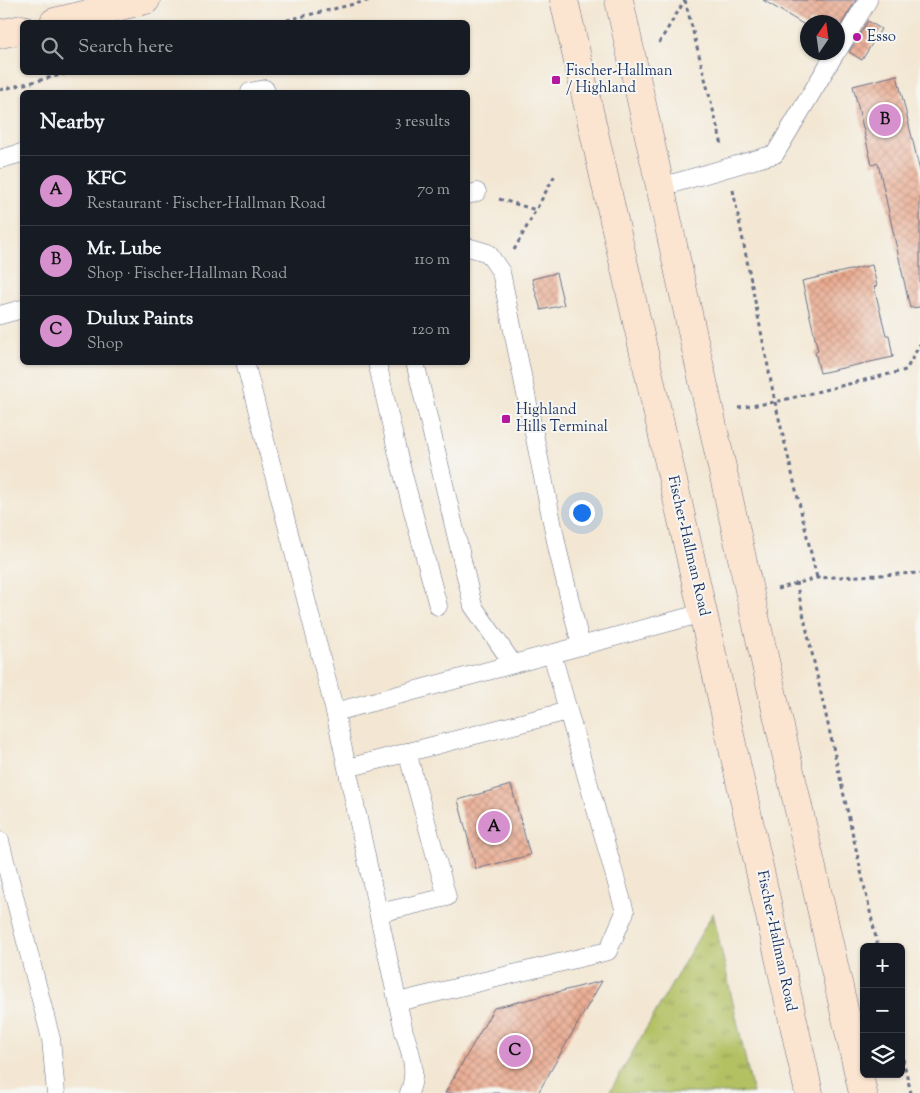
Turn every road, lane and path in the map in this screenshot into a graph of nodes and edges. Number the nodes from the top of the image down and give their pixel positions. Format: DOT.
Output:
graph roads {
  1 [pos="146,0"];
  2 [pos="371,0"];
  3 [pos="564,0"];
  4 [pos="619,0"];
  5 [pos="685,0"];
  6 [pos="868,0"];
  7 [pos="62,20"];
  8 [pos="287,20"];
  9 [pos="20,29"];
  10 [pos="0,34"];
  11 [pos="845,38"];
  12 [pos="832,60"];
  13 [pos="61,75"];
  14 [pos="637,80"];
  15 [pos="0,90"];
  16 [pos="20,154"];
  17 [pos="0,159"];
  18 [pos="728,167"];
  19 [pos="555,175"];
  20 [pos="661,187"];
  21 [pos="472,193"];
  22 [pos="536,210"];
  23 [pos="470,248"];
  24 [pos="501,272"];
  25 [pos="20,310"];
  26 [pos="0,315"];
  27 [pos="920,344"];
  28 [pos="245,365"];
  29 [pos="379,365"];
  30 [pos="416,365"];
  31 [pos="775,402"];
  32 [pos="710,413"];
  33 [pos="920,573"];
  34 [pos="816,578"];
  35 [pos="438,606"];
  36 [pos="703,613"];
  37 [pos="581,646"];
  38 [pos="552,654"];
  39 [pos="513,664"];
  40 [pos="568,710"];
  41 [pos="335,712"];
  42 [pos="407,752"];
  43 [pos="347,768"];
  44 [pos="0,841"];
  45 [pos="379,913"];
  46 [pos="877,943"];
  47 [pos="398,1002"];
  48 [pos="905,1068"];
  49 [pos="56,1093"];
  50 [pos="409,1093"];
  51 [pos="810,1093"];
  52 [pos="863,1093"];
  53 [pos="911,1093"];
  1 -- 7 [label="main road"];
  2 -- 8 [label="path"];
  3 -- 36 [label="main road, Fischer-Hallman Road"];
  4 -- 14 [label="main road"];
  5 -- 14 [label="path"];
  5 -- 18 [label="path"];
  6 -- 11 [label="lane"];
  9 -- 10 [label="main road"];
  12 -- 18 [label="lane"];
  13 -- 15 [label="path"];
  14 -- 20 [label="main road"];
  16 -- 17 [label="lane"];
  18 -- 20 [label="lane"];
  18 -- 31 [label="path"];
  19 -- 22 [label="path"];
  20 -- 32 [label="main road"];
  21 -- 22 [label="path"];
  22 -- 24 [label="path"];
  23 -- 24 [label="lane"];
  24 -- 37 [label="lane"];
  25 -- 26 [label="lane"];
  27 -- 31 [label="path"];
  28 -- 41 [label="lane"];
  29 -- 35 [label="lane"];
  30 -- 39 [label="lane"];
  31 -- 32 [label="path"];
  31 -- 34 [label="path"];
  32 -- 52 [label="main road"];
  33 -- 34 [label="path"];
  34 -- 46 [label="path"];
  36 -- 37 [label="lane"];
  36 -- 51 [label="main road, Fischer-Hallman Road"];
  37 -- 38 [label="lane"];
  38 -- 39 [label="lane"];
  38 -- 40 [label="lane"];
  39 -- 41 [label="lane"];
  40 -- 42 [label="lane"];
  40 -- 47 [label="lane"];
  41 -- 43 [label="lane"];
  42 -- 43 [label="lane"];
  42 -- 45 [label="lane"];
  43 -- 45 [label="lane"];
  44 -- 49 [label="lane"];
  45 -- 47 [label="lane"];
  47 -- 50 [label="lane"];
  48 -- 53 [label="path"];
}
